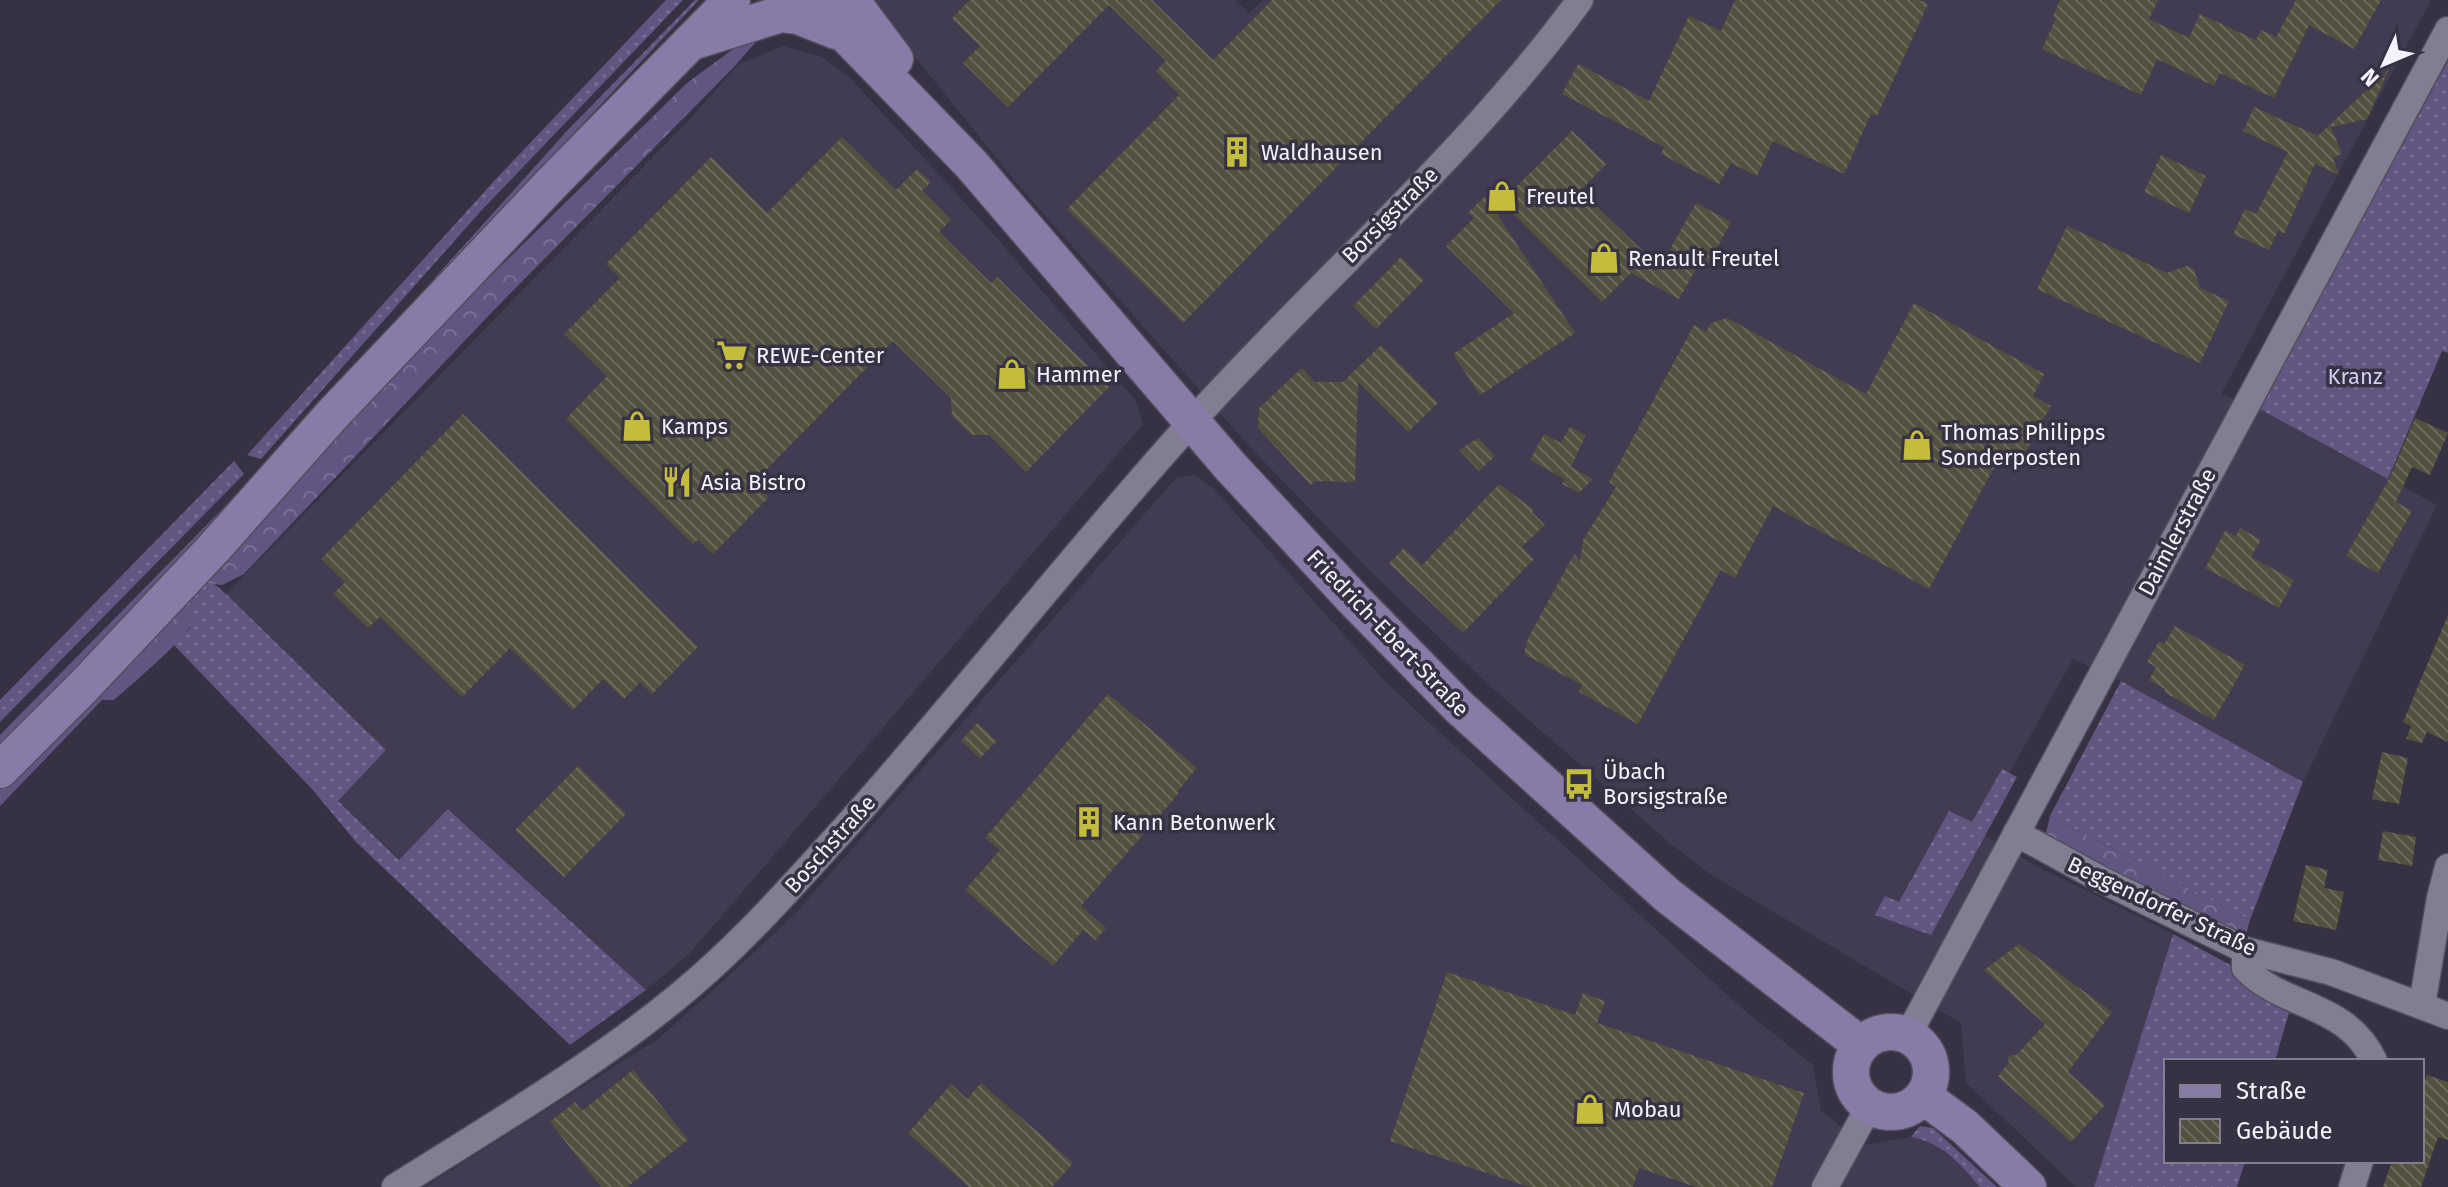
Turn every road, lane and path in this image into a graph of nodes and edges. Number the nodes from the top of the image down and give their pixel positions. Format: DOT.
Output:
graph roads {
  1 [pos="732,0"];
  2 [pos="812,0"];
  3 [pos="851,0"];
  4 [pos="1580,0"];
  5 [pos="2448,30"];
  6 [pos="846,35"];
  7 [pos="693,42"];
  8 [pos="971,164"];
  9 [pos="1191,422"];
  10 [pos="0,770"];
  11 [pos="2016,833"];
  12 [pos="2448,867"];
  13 [pos="2245,950"];
  14 [pos="2422,1005"];
  15 [pos="2448,1016"];
  16 [pos="1908,1035"];
  17 [pos="1861,1045"];
  18 [pos="2373,1059"];
  19 [pos="1923,1096"];
  20 [pos="1870,1105"];
  21 [pos="2359,1163"];
  22 [pos="395,1187"];
  23 [pos="1825,1187"];
  24 [pos="2028,1187"];
  25 [pos="2352,1187"];
  1 -- 7 [label="main road"];
  2 -- 6 [label="main road, Friedrich-Ebert-Straße"];
  3 -- 8 [label="main road, Friedrich-Ebert-Straße"];
  4 -- 9 [label="street, Borsigstraße"];
  5 -- 11 [label="street, Daimlerstraße"];
  6 -- 7 [label="main road"];
  6 -- 8 [label="main road, Friedrich-Ebert-Straße"];
  7 -- 10 [label="main road"];
  8 -- 9 [label="main road, Friedrich-Ebert-Straße"];
  9 -- 17 [label="main road, Friedrich-Ebert-Straße"];
  9 -- 22 [label="street, Boschstraße"];
  11 -- 13 [label="street, Beggendorfer Straße"];
  11 -- 16 [label="street, Daimlerstraße"];
  12 -- 14 [label="street"];
  13 -- 14 [label="street, Beggendorfer Straße"];
  13 -- 18 [label="street"];
  14 -- 15 [label="street, Beggendorfer Straße"];
  16 -- 17 [label="main road"];
  16 -- 19 [label="main road"];
  17 -- 20 [label="main road"];
  19 -- 20 [label="main road"];
  19 -- 24 [label="main road"];
  20 -- 23 [label="street"];
  21 -- 25 [label="street"];
}
